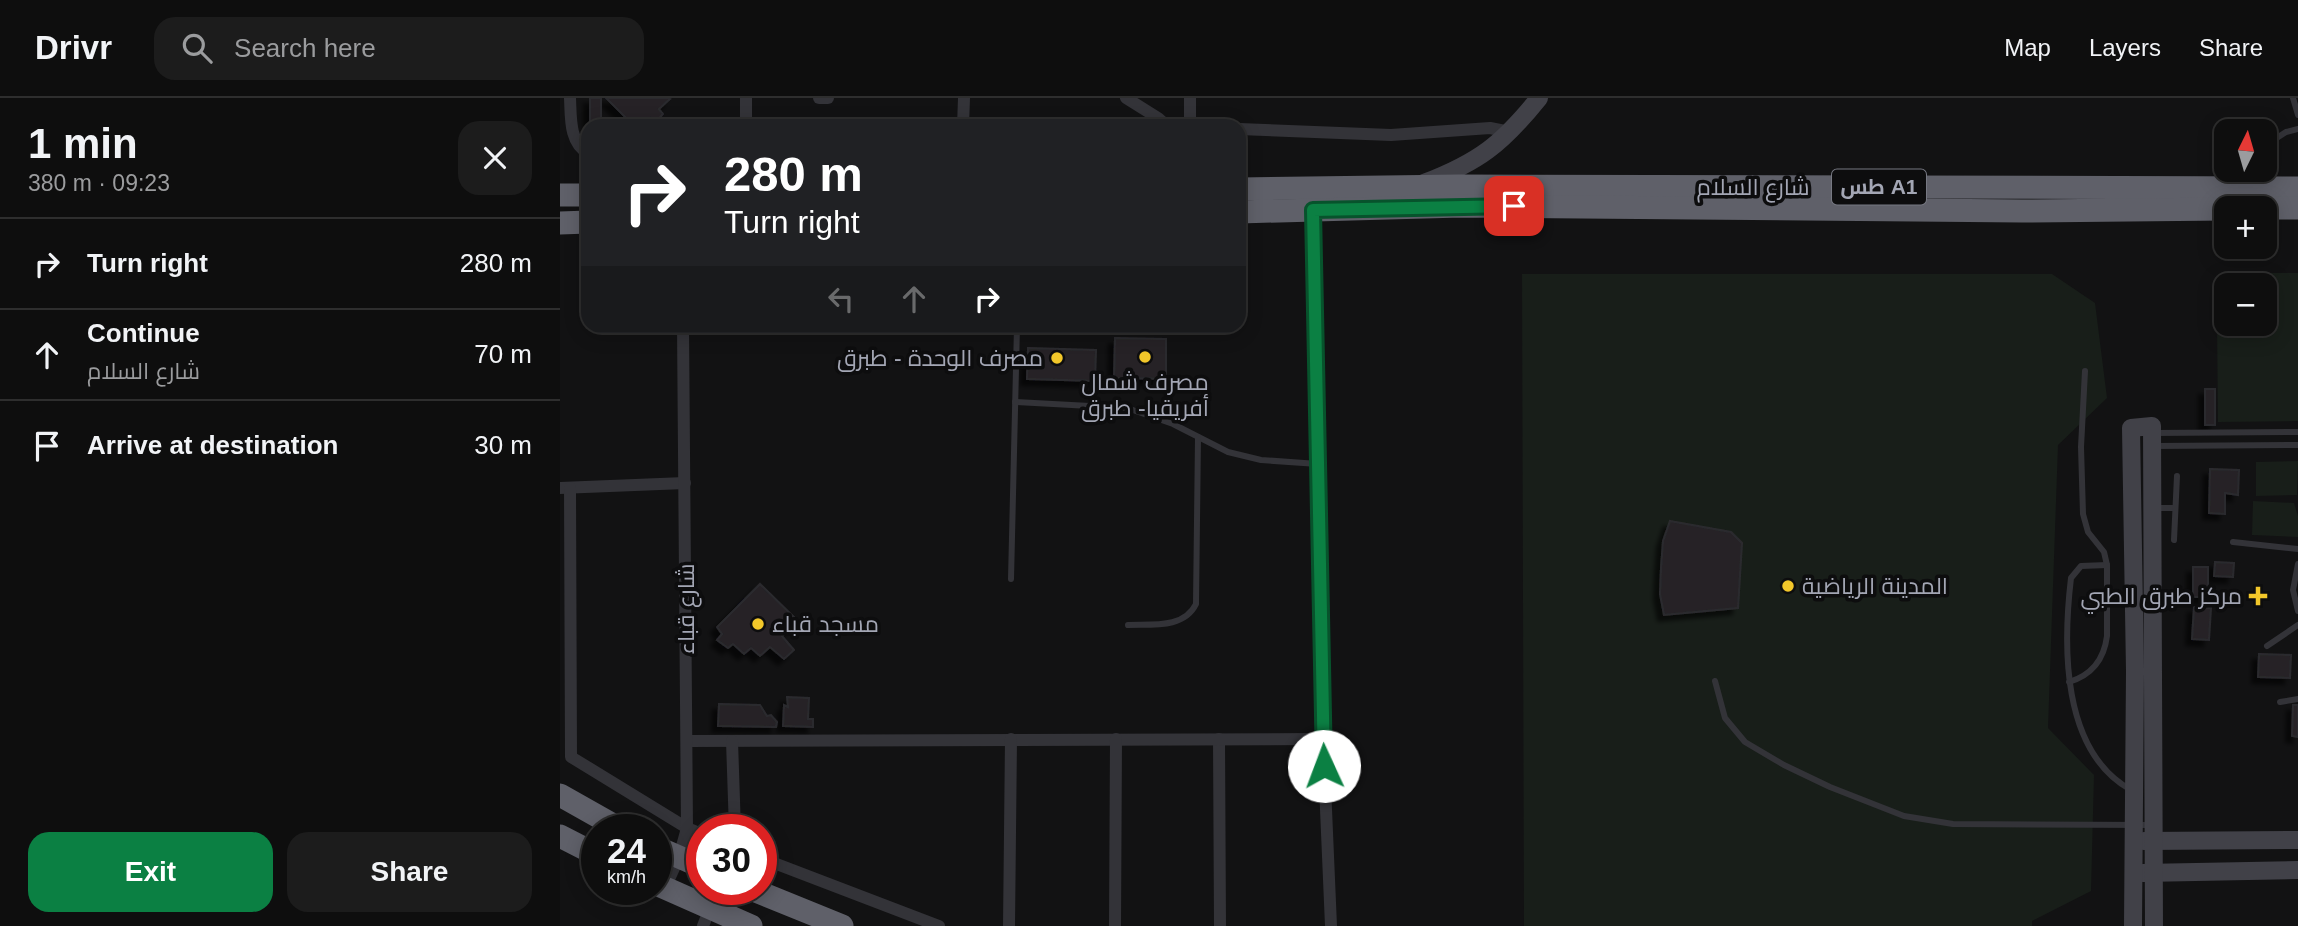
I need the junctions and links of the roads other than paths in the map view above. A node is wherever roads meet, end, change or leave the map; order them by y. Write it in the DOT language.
graph roads {
  1 [pos="570,98"];
  2 [pos="746,98"];
  3 [pos="819,98"];
  4 [pos="828,98"];
  5 [pos="964,98"];
  6 [pos="1126,98"];
  7 [pos="1190,98"];
  8 [pos="1539,98"];
  9 [pos="2293,98"];
  10 [pos="2298,114"];
  11 [pos="746,119"];
  12 [pos="963,119"];
  13 [pos="1159,119"];
  14 [pos="1190,119"];
  15 [pos="1246,129"];
  16 [pos="2298,129"];
  17 [pos="1510,132"];
  18 [pos="2277,138"];
  19 [pos="581,149"];
  20 [pos="1414,187"];
  21 [pos="1246,188"];
  22 [pos="2298,188"];
  23 [pos="560,195"];
  24 [pos="581,195"];
  25 [pos="1460,196"];
  26 [pos="2277,208"];
  27 [pos="2298,208"];
  28 [pos="2214,209"];
  29 [pos="1313,210"];
  30 [pos="1246,212"];
  31 [pos="581,222"];
  32 [pos="560,223"];
  33 [pos="683,333"];
  34 [pos="1017,333"];
  35 [pos="2085,371"];
  36 [pos="1015,402"];
  37 [pos="2203,432"];
  38 [pos="2298,432"];
  39 [pos="2153,435"];
  40 [pos="1198,438"];
  41 [pos="2203,444"];
  42 [pos="2298,444"];
  43 [pos="1318,464"];
  44 [pos="2177,476"];
  45 [pos="685,483"];
  46 [pos="565,488"];
  47 [pos="2153,508"];
  48 [pos="2175,508"];
  49 [pos="2174,540"];
  50 [pos="2233,542"];
  51 [pos="2298,549"];
  52 [pos="2298,564"];
  53 [pos="2107,565"];
  54 [pos="1011,579"];
  55 [pos="565,596"];
  56 [pos="2298,611"];
  57 [pos="1128,625"];
  58 [pos="2298,625"];
  59 [pos="2267,646"];
  60 [pos="1715,681"];
  61 [pos="2069,682"];
  62 [pos="2298,699"];
  63 [pos="2280,702"];
  64 [pos="1011,739"];
  65 [pos="1116,739"];
  66 [pos="1219,739"];
  67 [pos="1323,739"];
  68 [pos="687,741"];
  69 [pos="732,741"];
  70 [pos="2135,792"];
  71 [pos="560,795"];
  72 [pos="2155,797"];
  73 [pos="594,814"];
  74 [pos="687,814"];
  75 [pos="734,814"];
  76 [pos="686,827"];
  77 [pos="686,832"];
  78 [pos="2154,833"];
  79 [pos="2134,834"];
  80 [pos="560,836"];
  81 [pos="2298,840"];
  82 [pos="581,847"];
  83 [pos="672,854"];
  84 [pos="679,857"];
  85 [pos="686,860"];
  86 [pos="777,864"];
  87 [pos="672,868"];
  88 [pos="2298,870"];
  89 [pos="2133,873"];
  90 [pos="2154,873"];
  91 [pos="672,894"];
  92 [pos="777,900"];
  93 [pos="706,917"];
  94 [pos="751,926"];
  95 [pos="842,926"];
  96 [pos="939,926"];
  97 [pos="1009,926"];
  98 [pos="1115,926"];
  99 [pos="1220,926"];
  100 [pos="1331,926"];
  101 [pos="2133,926"];
  102 [pos="2154,926"];
  1 -- 19 [label="street"];
  2 -- 11 [label="street"];
  3 -- 4 [label="street"];
  5 -- 12 [label="street"];
  6 -- 13 [label="street"];
  7 -- 14 [label="street"];
  8 -- 17 [label="main road"];
  9 -- 10 [label="lane"];
  15 -- 17 [label="street"];
  16 -- 18 [label="lane"];
  17 -- 20 [label="main road"];
  20 -- 21 [label="highway, طس A1"];
  20 -- 25 [label="highway, طس A1"];
  22 -- 25 [label="highway, شارع السلام / طس A1"];
  23 -- 24 [label="highway"];
  25 -- 28 [label="highway, شارع السلام / طس A1"];
  25 -- 29 [label="highway, طس A1"];
  26 -- 27 [label="highway"];
  29 -- 30 [label="highway, طس A1"];
  29 -- 43 [label="street"];
  31 -- 32 [label="highway"];
  33 -- 45 [label="street, شارع قباء"];
  34 -- 36 [label="lane"];
  35 -- 53 [label="lane"];
  36 -- 40 [label="lane"];
  36 -- 54 [label="lane"];
  37 -- 38 [label="lane"];
  37 -- 39 [label="lane"];
  37 -- 41 [label="lane"];
  39 -- 41 [label="lane"];
  39 -- 47 [label="main road"];
  39 -- 70 [label="main road"];
  40 -- 43 [label="lane"];
  40 -- 57 [label="lane"];
  41 -- 42 [label="lane"];
  43 -- 67 [label="street"];
  44 -- 48 [label="lane"];
  45 -- 46 [label="street"];
  45 -- 68 [label="street, شارع قباء"];
  46 -- 55 [label="street"];
  47 -- 48 [label="lane"];
  47 -- 72 [label="main road"];
  48 -- 49 [label="lane"];
  50 -- 51 [label="lane"];
  52 -- 56 [label="lane"];
  53 -- 61 [label="lane"];
  53 -- 61 [label="lane"];
  55 -- 76 [label="street"];
  58 -- 59 [label="lane"];
  60 -- 79 [label="lane"];
  61 -- 70 [label="lane"];
  62 -- 63 [label="lane"];
  64 -- 65 [label="street"];
  64 -- 69 [label="street"];
  64 -- 97 [label="street"];
  65 -- 66 [label="street"];
  65 -- 98 [label="street"];
  66 -- 67 [label="street"];
  66 -- 99 [label="street"];
  67 -- 100 [label="street"];
  68 -- 69 [label="street"];
  68 -- 74 [label="street, شارع قباء"];
  69 -- 75 [label="street"];
  70 -- 72 [label="lane"];
  70 -- 79 [label="main road"];
  71 -- 73 [label="highway"];
  72 -- 78 [label="main road"];
  77 -- 84 [label="street, شارع قباء"];
  78 -- 79 [label="main road"];
  78 -- 81 [label="main road"];
  78 -- 90 [label="main road"];
  79 -- 89 [label="main road"];
  80 -- 82 [label="highway"];
  83 -- 84 [label="highway"];
  84 -- 85 [label="highway"];
  84 -- 87 [label="street, شارع قباء"];
  86 -- 96 [label="street"];
  88 -- 90 [label="main road"];
  89 -- 90 [label="main road"];
  89 -- 101 [label="main road"];
  90 -- 102 [label="main road"];
  91 -- 93 [label="highway"];
  92 -- 95 [label="highway"];
  93 -- 94 [label="highway"];
}
